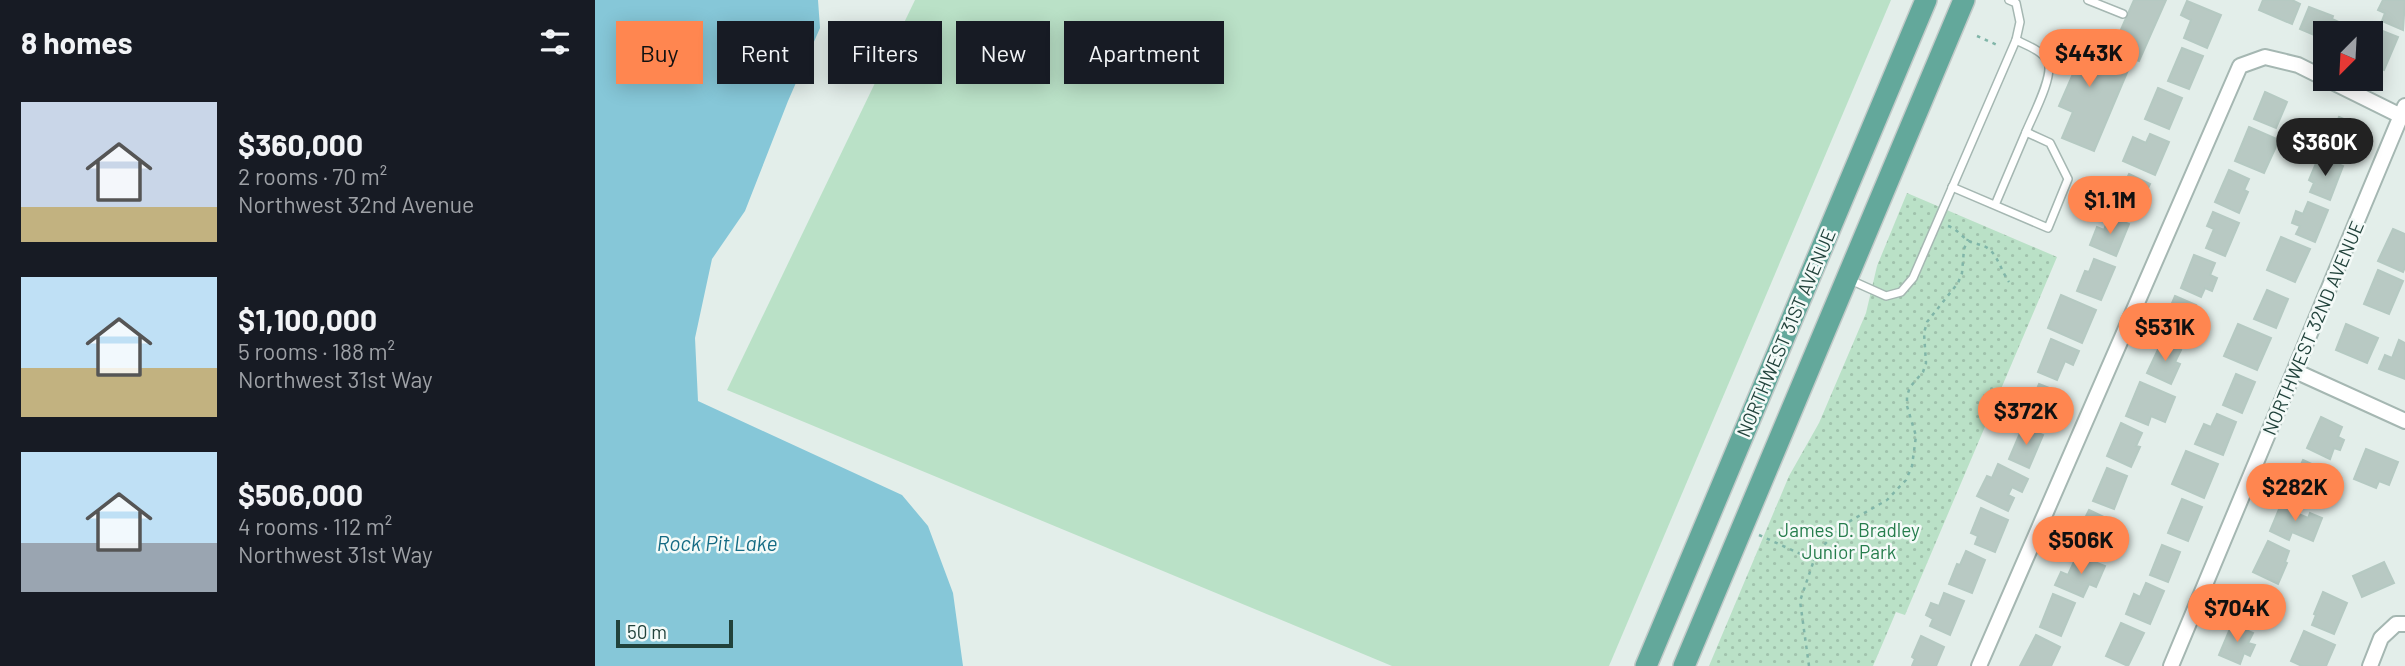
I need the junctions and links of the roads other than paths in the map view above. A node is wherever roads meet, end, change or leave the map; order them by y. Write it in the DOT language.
graph roads {
  1 [pos="1926,0"];
  2 [pos="1964,0"];
  3 [pos="2088,0"];
  4 [pos="2015,1"];
  5 [pos="2123,15"];
  6 [pos="2016,40"];
  7 [pos="2403,111"];
  8 [pos="2025,132"];
  9 [pos="1952,187"];
  10 [pos="1995,205"];
  11 [pos="1847,279"];
  12 [pos="2295,371"];
  13 [pos="2405,421"];
  14 [pos="2405,624"];
  15 [pos="1657,641"];
  16 [pos="1646,666"];
  17 [pos="1656,666"];
  18 [pos="1684,666"];
  19 [pos="1979,666"];
  20 [pos="2171,666"];
  21 [pos="2370,666"];
  1 -- 15 [label="main road, NORTHWEST 31ST AVENUE"];
  2 -- 11 [label="main road, NORTHWEST 31ST AVENUE"];
  3 -- 5 [label="lane"];
  4 -- 6 [label="lane"];
  6 -- 8 [label="lane"];
  6 -- 9 [label="lane"];
  7 -- 12 [label="street, NORTHWEST 32ND AVENUE"];
  7 -- 19 [label="street"];
  8 -- 10 [label="lane"];
  8 -- 10 [label="lane"];
  9 -- 10 [label="lane"];
  9 -- 11 [label="lane"];
  11 -- 18 [label="main road, NORTHWEST 31ST AVENUE"];
  12 -- 13 [label="street"];
  12 -- 20 [label="street, NORTHWEST 32ND AVENUE"];
  14 -- 21 [label="street"];
  15 -- 16 [label="main road, NORTHWEST 31ST AVENUE"];
  15 -- 17 [label="main road"];
}
